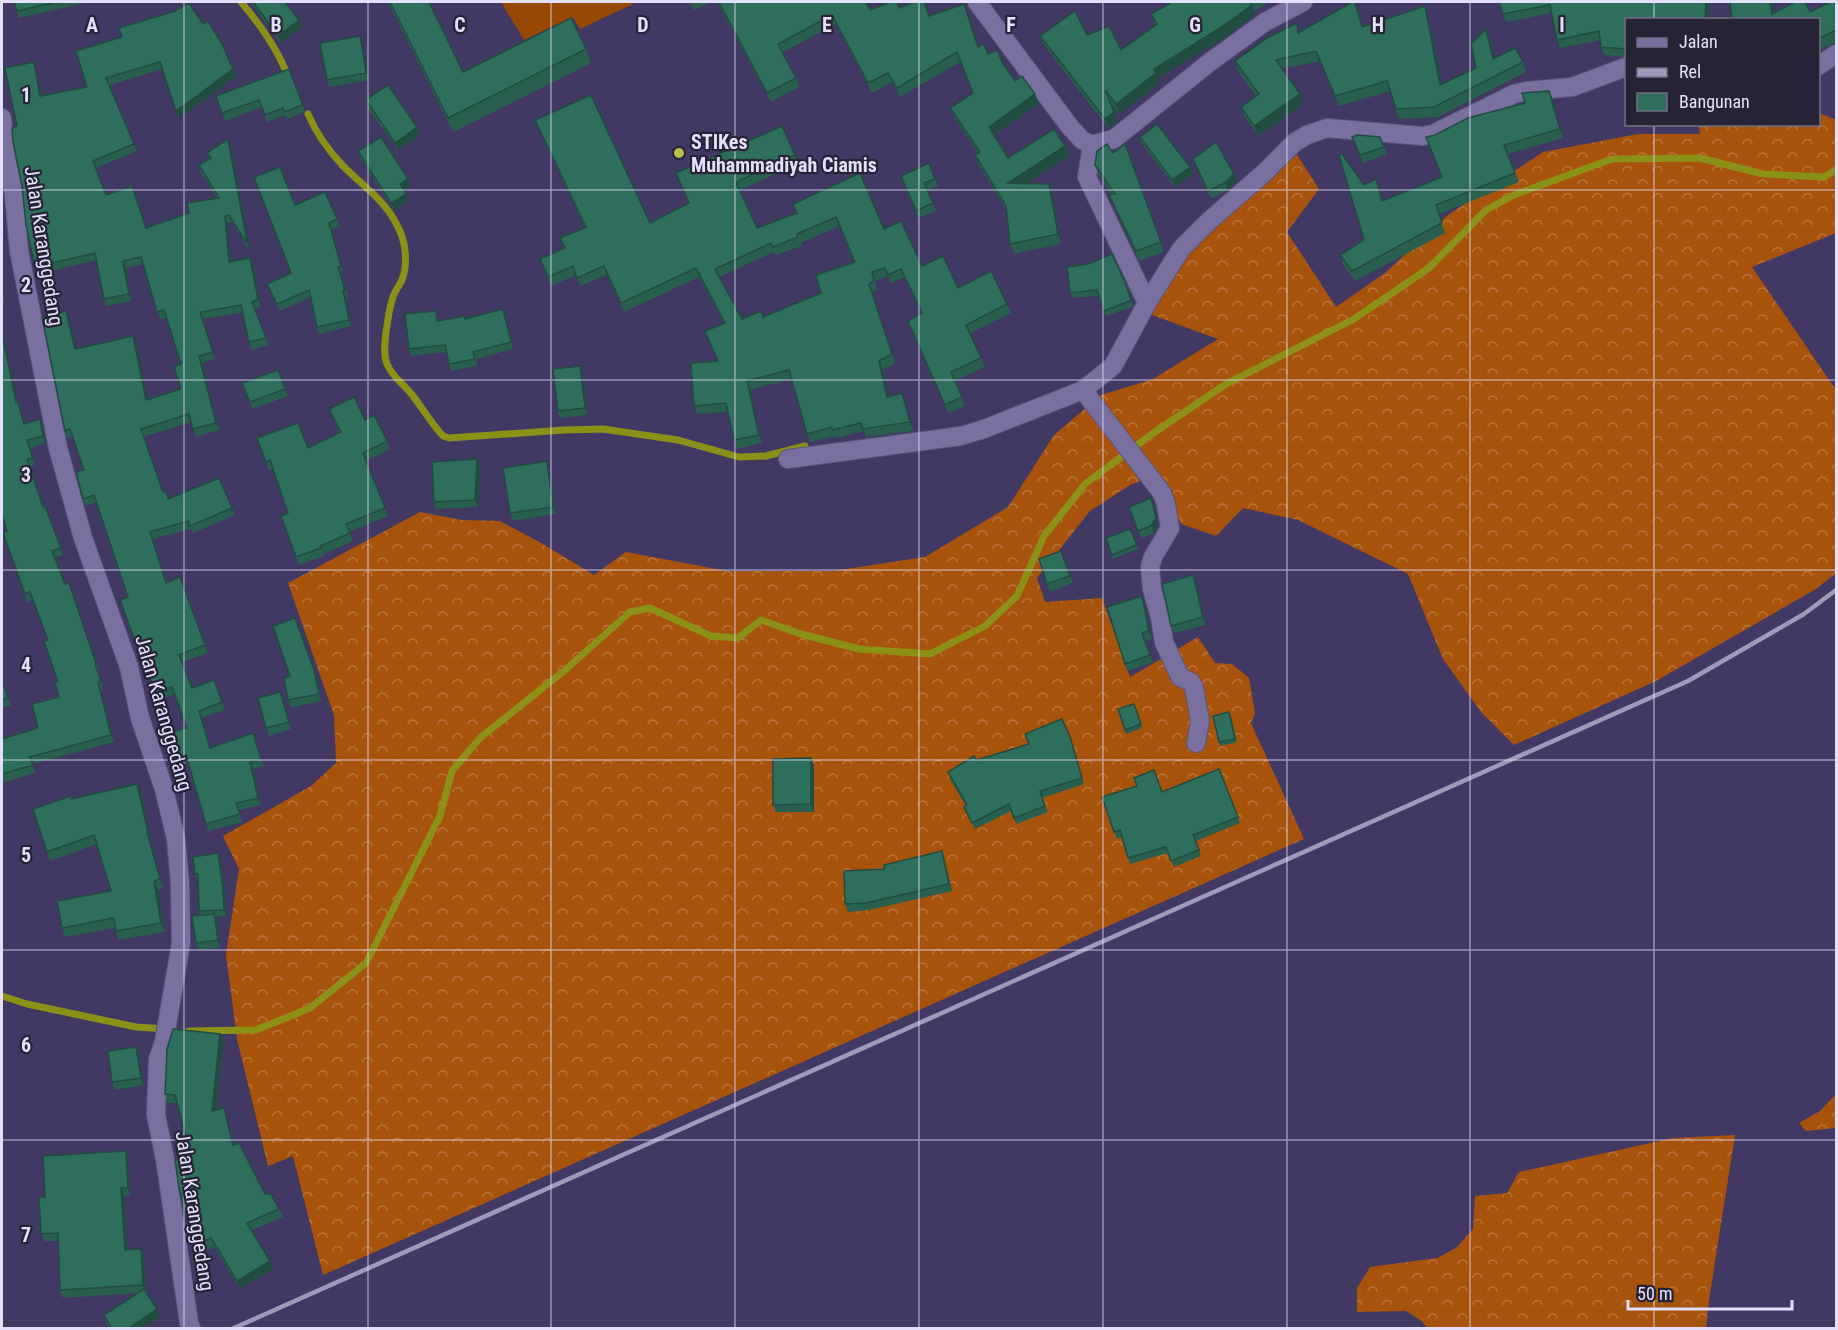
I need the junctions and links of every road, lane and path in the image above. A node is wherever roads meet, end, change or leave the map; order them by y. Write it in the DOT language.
graph roads {
  1 [pos="977,2"];
  2 [pos="1303,2"];
  3 [pos="1836,54"];
  4 [pos="1820,65"];
  5 [pos="1625,67"];
  6 [pos="2,118"];
  7 [pos="2,123"];
  8 [pos="1092,145"];
  9 [pos="1148,303"];
  10 [pos="1083,390"];
  11 [pos="788,459"];
  12 [pos="1196,743"];
  13 [pos="190,1326"];
  1 -- 8 [label="street"];
  2 -- 8 [label="street"];
  3 -- 4 [label="street"];
  5 -- 9 [label="street"];
  6 -- 7 [label="street, Jalan Karanggedang"];
  7 -- 13 [label="street, Jalan Karanggedang"];
  8 -- 9 [label="street"];
  9 -- 10 [label="street"];
  10 -- 11 [label="street"];
  10 -- 12 [label="street"];
}
